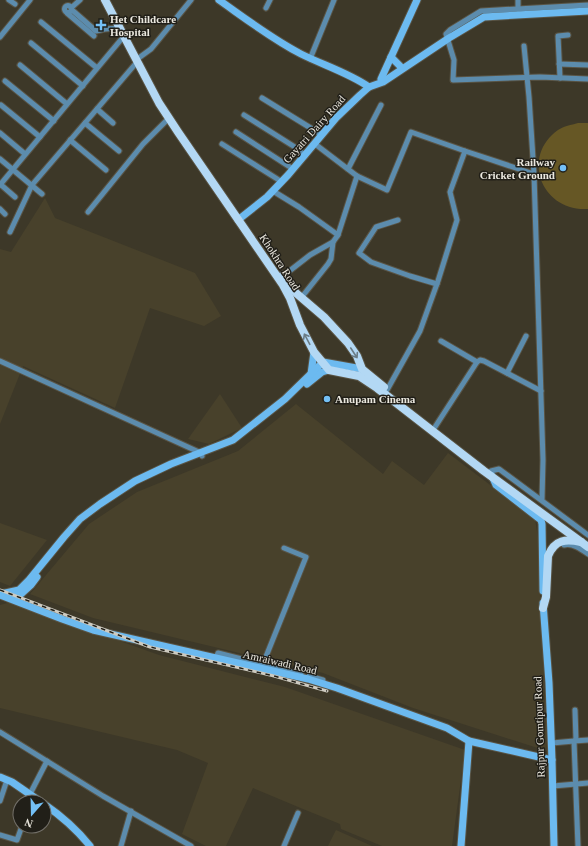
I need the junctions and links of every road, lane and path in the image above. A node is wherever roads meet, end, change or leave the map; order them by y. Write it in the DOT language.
graph roads {
  1 [pos="9,0"];
  2 [pos="30,0"];
  3 [pos="74,0"];
  4 [pos="80,0"];
  5 [pos="105,0"];
  6 [pos="111,0"];
  7 [pos="191,0"];
  8 [pos="219,0"];
  9 [pos="270,0"];
  10 [pos="334,0"];
  11 [pos="417,0"];
  12 [pos="518,0"];
  13 [pos="15,4"];
  14 [pos="588,5"];
  15 [pos="266,8"];
  16 [pos="69,9"];
  17 [pos="518,9"];
  18 [pos="588,10"];
  19 [pos="41,22"];
  20 [pos="120,28"];
  21 [pos="568,35"];
  22 [pos="94,36"];
  23 [pos="124,36"];
  24 [pos="0,37"];
  25 [pos="447,38"];
  26 [pos="31,43"];
  27 [pos="524,46"];
  28 [pos="391,57"];
  29 [pos="139,59"];
  30 [pos="310,59"];
  31 [pos="559,64"];
  32 [pos="588,64"];
  33 [pos="20,65"];
  34 [pos="400,66"];
  35 [pos="97,68"];
  36 [pos="527,78"];
  37 [pos="560,78"];
  38 [pos="381,79"];
  39 [pos="588,79"];
  40 [pos="5,81"];
  41 [pos="83,86"];
  42 [pos="372,86"];
  43 [pos="262,98"];
  44 [pos="67,104"];
  45 [pos="1,105"];
  46 [pos="381,105"];
  47 [pos="97,109"];
  48 [pos="244,115"];
  49 [pos="168,118"];
  50 [pos="54,121"];
  51 [pos="85,123"];
  52 [pos="113,123"];
  53 [pos="236,132"];
  54 [pos="0,133"];
  55 [pos="322,135"];
  56 [pos="40,137"];
  57 [pos="70,140"];
  58 [pos="222,144"];
  59 [pos="315,144"];
  60 [pos="119,151"];
  61 [pos="465,151"];
  62 [pos="26,154"];
  63 [pos="305,156"];
  64 [pos="0,158"];
  65 [pos="13,169"];
  66 [pos="293,169"];
  67 [pos="348,169"];
  68 [pos="106,170"];
  69 [pos="534,174"];
  70 [pos="357,176"];
  71 [pos="282,182"];
  72 [pos="0,185"];
  73 [pos="32,185"];
  74 [pos="273,191"];
  75 [pos="42,194"];
  76 [pos="15,197"];
  77 [pos="0,209"];
  78 [pos="88,212"];
  79 [pos="5,214"];
  80 [pos="240,218"];
  81 [pos="398,220"];
  82 [pos="10,232"];
  83 [pos="338,235"];
  84 [pos="333,242"];
  85 [pos="283,276"];
  86 [pos="437,284"];
  87 [pos="296,296"];
  88 [pos="526,336"];
  89 [pos="441,341"];
  90 [pos="314,352"];
  91 [pos="0,361"];
  92 [pos="323,362"];
  93 [pos="477,362"];
  94 [pos="329,370"];
  95 [pos="361,372"];
  96 [pos="507,373"];
  97 [pos="311,374"];
  98 [pos="388,390"];
  99 [pos="541,391"];
  100 [pos="435,427"];
  101 [pos="201,454"];
  102 [pos="493,474"];
  103 [pos="542,499"];
  104 [pos="588,535"];
  105 [pos="586,543"];
  106 [pos="284,548"];
  107 [pos="588,554"];
  108 [pos="33,578"];
  109 [pos="0,588"];
  110 [pos="0,594"];
  111 [pos="10,595"];
  112 [pos="20,595"];
  113 [pos="0,598"];
  114 [pos="28,605"];
  115 [pos="543,608"];
  116 [pos="216,658"];
  117 [pos="263,664"];
  118 [pos="323,684"];
  119 [pos="575,710"];
  120 [pos="0,732"];
  121 [pos="588,740"];
  122 [pos="469,741"];
  123 [pos="575,741"];
  124 [pos="552,743"];
  125 [pos="552,760"];
  126 [pos="46,761"];
  127 [pos="3,779"];
  128 [pos="588,783"];
  129 [pos="576,784"];
  130 [pos="553,786"];
  131 [pos="27,794"];
  132 [pos="34,794"];
  133 [pos="0,801"];
  134 [pos="52,809"];
  135 [pos="131,811"];
  136 [pos="298,813"];
  137 [pos="19,834"];
  138 [pos="0,835"];
  139 [pos="90,846"];
  140 [pos="120,846"];
  141 [pos="191,846"];
  142 [pos="284,846"];
  143 [pos="461,846"];
  144 [pos="554,846"];
  145 [pos="578,846"];
  1 -- 13 [label="street"];
  2 -- 24 [label="street"];
  3 -- 16 [label="street"];
  4 -- 16 [label="street"];
  5 -- 20 [label="main road, Khokhra Road"];
  6 -- 29 [label="main road, Khokhra Road"];
  7 -- 29 [label="street"];
  8 -- 30 [label="main road"];
  9 -- 15 [label="street"];
  10 -- 30 [label="street"];
  11 -- 28 [label="main road"];
  12 -- 17 [label="street"];
  14 -- 17 [label="street"];
  16 -- 20 [label="street"];
  16 -- 22 [label="street"];
  17 -- 25 [label="street"];
  18 -- 25 [label="main road"];
  19 -- 35 [label="street"];
  20 -- 23 [label="main road, Khokhra Road"];
  21 -- 31 [label="street"];
  23 -- 29 [label="main road, Khokhra Road"];
  23 -- 35 [label="street"];
  25 -- 34 [label="main road"];
  25 -- 36 [label="street"];
  25 -- 42 [label="main road, Gayatri Dairy Road"];
  26 -- 41 [label="street"];
  27 -- 36 [label="street"];
  28 -- 34 [label="main road"];
  28 -- 38 [label="main road"];
  29 -- 47 [label="street"];
  29 -- 49 [label="main road, Khokhra Road"];
  29 -- 80 [label="main road, Khokhra Road"];
  30 -- 42 [label="main road"];
  31 -- 32 [label="street"];
  31 -- 37 [label="street"];
  33 -- 44 [label="street"];
  34 -- 38 [label="main road"];
  35 -- 41 [label="street"];
  36 -- 37 [label="street"];
  36 -- 69 [label="street"];
  37 -- 39 [label="street"];
  38 -- 42 [label="main road"];
  40 -- 50 [label="street"];
  41 -- 44 [label="street"];
  42 -- 55 [label="main road, Gayatri Dairy Road"];
  43 -- 55 [label="street"];
  44 -- 50 [label="street"];
  45 -- 56 [label="street"];
  46 -- 67 [label="street"];
  47 -- 51 [label="street"];
  47 -- 52 [label="street"];
  48 -- 63 [label="street"];
  49 -- 78 [label="street"];
  49 -- 80 [label="main road, Khokhra Road"];
  50 -- 56 [label="street"];
  51 -- 57 [label="street"];
  51 -- 60 [label="street"];
  53 -- 66 [label="street"];
  54 -- 62 [label="street"];
  55 -- 59 [label="main road, Gayatri Dairy Road"];
  56 -- 62 [label="street"];
  57 -- 68 [label="street"];
  57 -- 73 [label="street"];
  58 -- 71 [label="street"];
  59 -- 63 [label="main road, Gayatri Dairy Road"];
  59 -- 67 [label="street"];
  61 -- 69 [label="street"];
  61 -- 70 [label="street"];
  61 -- 86 [label="street"];
  62 -- 65 [label="street"];
  63 -- 66 [label="main road, Gayatri Dairy Road"];
  64 -- 65 [label="street"];
  65 -- 72 [label="street"];
  65 -- 73 [label="street"];
  66 -- 71 [label="main road, Gayatri Dairy Road"];
  67 -- 70 [label="street"];
  69 -- 99 [label="street"];
  70 -- 83 [label="street"];
  71 -- 74 [label="main road, Gayatri Dairy Road"];
  72 -- 76 [label="street"];
  73 -- 75 [label="street"];
  73 -- 82 [label="street"];
  74 -- 80 [label="main road, Gayatri Dairy Road"];
  74 -- 83 [label="street"];
  77 -- 79 [label="street"];
  80 -- 85 [label="main road, Khokhra Road"];
  80 -- 87 [label="main road, Khokhra Road"];
  81 -- 86 [label="street"];
  83 -- 84 [label="street"];
  84 -- 85 [label="street"];
  84 -- 87 [label="street"];
  85 -- 87 [label="main road, Khokhra Road"];
  86 -- 98 [label="street"];
  90 -- 87 [label="main road, Khokhra Road, one-way"];
  87 -- 95 [label="main road, Khokhra Road, one-way"];
  88 -- 96 [label="street"];
  89 -- 93 [label="street"];
  90 -- 92 [label="main road, Khokhra Road"];
  90 -- 97 [label="main road"];
  91 -- 101 [label="street"];
  92 -- 94 [label="main road, Khokhra Road"];
  92 -- 95 [label="main road"];
  92 -- 97 [label="main road"];
  93 -- 96 [label="street"];
  93 -- 100 [label="street"];
  94 -- 95 [label="main road, Khokhra Road"];
  94 -- 101 [label="main road"];
  95 -- 98 [label="main road, Khokhra Road"];
  95 -- 102 [label="main road, Khokhra Road"];
  96 -- 99 [label="street"];
  97 -- 101 [label="main road"];
  98 -- 100 [label="main road, Khokhra Road"];
  99 -- 103 [label="street"];
  100 -- 102 [label="main road, Khokhra Road"];
  101 -- 108 [label="main road"];
  102 -- 104 [label="street"];
  102 -- 105 [label="main road"];
  102 -- 115 [label="main road, Rajpur Gomtipur Road"];
  105 -- 115 [label="main road"];
  106 -- 117 [label="street"];
  107 -- 115 [label="street"];
  108 -- 111 [label="main road"];
  108 -- 112 [label="main road"];
  109 -- 111 [label="main road"];
  110 -- 111 [label="main road"];
  111 -- 112 [label="main road"];
  111 -- 113 [label="main road"];
  111 -- 114 [label="main road, Amraiwadi Road"];
  112 -- 114 [label="main road"];
  114 -- 116 [label="main road, Amraiwadi Road"];
  115 -- 124 [label="main road, Rajpur Gomtipur Road"];
  116 -- 117 [label="street"];
  116 -- 118 [label="main road, Amraiwadi Road"];
  117 -- 118 [label="street"];
  118 -- 122 [label="main road, Amraiwadi Road"];
  119 -- 123 [label="street"];
  120 -- 126 [label="street"];
  121 -- 123 [label="street"];
  122 -- 125 [label="main road, Amraiwadi Road"];
  122 -- 143 [label="main road"];
  123 -- 124 [label="street"];
  123 -- 129 [label="street"];
  124 -- 125 [label="main road, Rajpur Gomtipur Road"];
  125 -- 130 [label="main road, Rajpur Gomtipur Road"];
  126 -- 132 [label="street"];
  126 -- 135 [label="street"];
  127 -- 131 [label="main road"];
  127 -- 133 [label="street"];
  128 -- 129 [label="street"];
  129 -- 130 [label="street"];
  129 -- 145 [label="street"];
  130 -- 144 [label="main road, Rajpur Gomtipur Road"];
  134 -- 139 [label="main road"];
  135 -- 140 [label="street"];
  135 -- 141 [label="street"];
  136 -- 142 [label="street"];
  137 -- 138 [label="street"];
}
